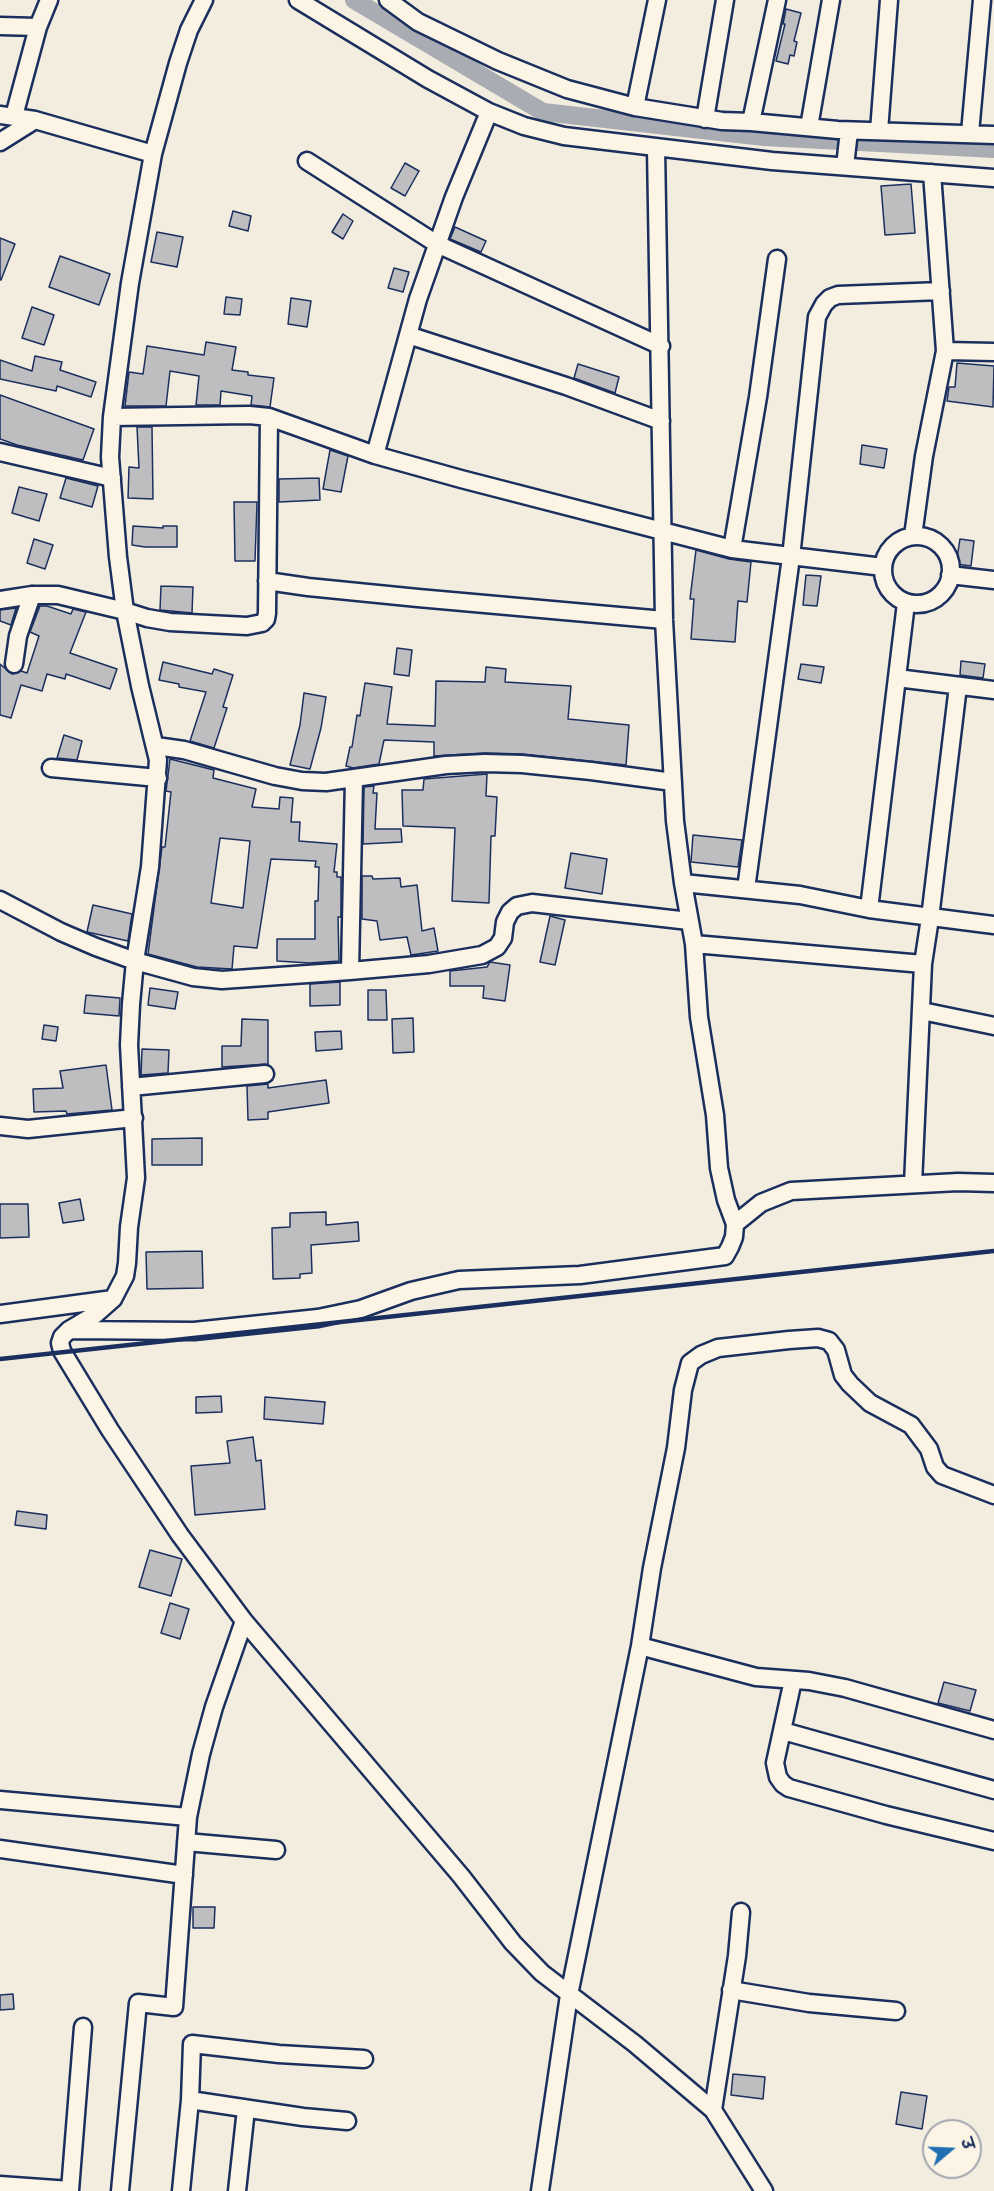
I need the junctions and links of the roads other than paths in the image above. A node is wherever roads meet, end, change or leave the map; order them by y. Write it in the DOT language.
graph roads {
  1 [pos="49,0"];
  2 [pos="204,0"];
  3 [pos="298,0"];
  4 [pos="388,0"];
  5 [pos="657,0"];
  6 [pos="725,0"];
  7 [pos="777,0"];
  8 [pos="831,0"];
  9 [pos="889,0"];
  10 [pos="982,0"];
  11 [pos="0,26"];
  12 [pos="38,27"];
  13 [pos="635,107"];
  14 [pos="489,112"];
  15 [pos="7,115"];
  16 [pos="705,119"];
  17 [pos="35,120"];
  18 [pos="752,122"];
  19 [pos="809,127"];
  20 [pos="879,131"];
  21 [pos="970,133"];
  22 [pos="849,134"];
  23 [pos="994,135"];
  24 [pos="0,142"];
  25 [pos="656,148"];
  26 [pos="153,154"];
  27 [pos="307,161"];
  28 [pos="846,162"];
  29 [pos="932,173"];
  30 [pos="994,178"];
  31 [pos="437,244"];
  32 [pos="777,259"];
  33 [pos="941,291"];
  34 [pos="408,335"];
  35 [pos="661,346"];
  36 [pos="945,351"];
  37 [pos="994,352"];
  38 [pos="112,417"];
  39 [pos="269,417"];
  40 [pos="662,421"];
  41 [pos="0,452"];
  42 [pos="375,455"];
  43 [pos="112,478"];
  44 [pos="664,531"];
  45 [pos="913,536"];
  46 [pos="732,549"];
  47 [pos="791,557"];
  48 [pos="883,567"];
  49 [pos="950,575"];
  50 [pos="994,580"];
  51 [pos="267,581"];
  52 [pos="32,595"];
  53 [pos="0,600"];
  54 [pos="906,603"];
  55 [pos="125,611"];
  56 [pos="664,620"];
  57 [pos="14,664"];
  58 [pos="897,678"];
  59 [pos="958,686"];
  60 [pos="994,690"];
  61 [pos="156,746"];
  62 [pos="51,768"];
  63 [pos="158,778"];
  64 [pos="354,779"];
  65 [pos="673,782"];
  66 [pos="683,883"];
  67 [pos="746,889"];
  68 [pos="0,900"];
  69 [pos="869,909"];
  70 [pos="930,918"];
  71 [pos="689,921"];
  72 [pos="994,925"];
  73 [pos="694,944"];
  74 [pos="135,961"];
  75 [pos="922,964"];
  76 [pos="350,971"];
  77 [pos="922,1011"];
  78 [pos="994,1026"];
  79 [pos="265,1074"];
  80 [pos="131,1088"];
  81 [pos="134,1118"];
  82 [pos="0,1126"];
  83 [pos="994,1183"];
  84 [pos="913,1184"];
  85 [pos="735,1224"];
  86 [pos="113,1299"];
  87 [pos="0,1314"];
  88 [pos="69,1330"];
  89 [pos="994,1495"];
  90 [pos="244,1621"];
  91 [pos="640,1646"];
  92 [pos="794,1680"];
  93 [pos="994,1730"];
  94 [pos="783,1731"];
  95 [pos="994,1790"];
  96 [pos="0,1800"];
  97 [pos="188,1818"];
  98 [pos="994,1841"];
  99 [pos="186,1842"];
  100 [pos="0,1849"];
  101 [pos="276,1850"];
  102 [pos="184,1875"];
  103 [pos="741,1912"];
  104 [pos="731,1990"];
  105 [pos="569,1995"];
  106 [pos="896,2011"];
  107 [pos="82,2027"];
  108 [pos="364,2060"];
  109 [pos="190,2100"];
  110 [pos="246,2109"];
  111 [pos="713,2110"];
  112 [pos="347,2121"];
  113 [pos="0,2185"];
  114 [pos="20,2189"];
  115 [pos="70,2190"];
  116 [pos="120,2191"];
  117 [pos="181,2191"];
  118 [pos="237,2191"];
  119 [pos="540,2191"];
  120 [pos="764,2191"];
  1 -- 12 [label="street"];
  2 -- 26 [label="street"];
  3 -- 14 [label="street"];
  4 -- 13 [label="street"];
  5 -- 13 [label="street"];
  6 -- 16 [label="street"];
  7 -- 18 [label="street"];
  8 -- 19 [label="street"];
  9 -- 20 [label="street"];
  10 -- 21 [label="street"];
  11 -- 12 [label="street"];
  12 -- 15 [label="street"];
  13 -- 16 [label="street"];
  14 -- 25 [label="street"];
  14 -- 31 [label="street"];
  15 -- 17 [label="street"];
  16 -- 18 [label="street"];
  17 -- 24 [label="street"];
  17 -- 26 [label="street"];
  18 -- 19 [label="street"];
  19 -- 22 [label="street"];
  20 -- 21 [label="street"];
  20 -- 22 [label="street"];
  21 -- 23 [label="street"];
  22 -- 28 [label="street"];
  25 -- 28 [label="street"];
  25 -- 35 [label="street"];
  26 -- 38 [label="street"];
  27 -- 31 [label="street"];
  28 -- 29 [label="street"];
  29 -- 30 [label="street"];
  29 -- 33 [label="street"];
  31 -- 34 [label="street"];
  31 -- 35 [label="street"];
  32 -- 46 [label="street"];
  33 -- 36 [label="street"];
  33 -- 47 [label="street"];
  34 -- 40 [label="street"];
  34 -- 42 [label="street"];
  35 -- 40 [label="street"];
  36 -- 37 [label="street"];
  36 -- 45 [label="street"];
  38 -- 39 [label="street"];
  38 -- 43 [label="street"];
  39 -- 42 [label="street"];
  39 -- 51 [label="street"];
  40 -- 44 [label="street"];
  41 -- 43 [label="street"];
  42 -- 44 [label="street"];
  43 -- 55 [label="street"];
  44 -- 46 [label="street"];
  44 -- 56 [label="street"];
  45 -- 48 [label="street"];
  45 -- 49 [label="street"];
  46 -- 47 [label="street"];
  47 -- 48 [label="street"];
  47 -- 67 [label="street"];
  48 -- 54 [label="street"];
  49 -- 50 [label="street"];
  49 -- 54 [label="street"];
  51 -- 55 [label="street"];
  51 -- 56 [label="street"];
  52 -- 53 [label="street"];
  52 -- 55 [label="street"];
  52 -- 57 [label="street"];
  54 -- 58 [label="street"];
  55 -- 61 [label="street"];
  56 -- 65 [label="street"];
  58 -- 59 [label="street"];
  58 -- 69 [label="street"];
  59 -- 60 [label="street"];
  59 -- 70 [label="street"];
  61 -- 63 [label="street"];
  61 -- 64 [label="street"];
  62 -- 63 [label="street"];
  63 -- 74 [label="street"];
  64 -- 65 [label="street"];
  64 -- 76 [label="street"];
  65 -- 66 [label="street"];
  66 -- 67 [label="street"];
  66 -- 71 [label="street"];
  67 -- 69 [label="street"];
  68 -- 74 [label="street"];
  69 -- 70 [label="street"];
  70 -- 72 [label="street"];
  70 -- 75 [label="street"];
  71 -- 73 [label="street"];
  71 -- 76 [label="street"];
  73 -- 75 [label="street"];
  73 -- 85 [label="street"];
  74 -- 76 [label="street"];
  74 -- 80 [label="street"];
  75 -- 77 [label="street"];
  77 -- 78 [label="street"];
  77 -- 84 [label="street"];
  79 -- 80 [label="street"];
  80 -- 81 [label="street"];
  81 -- 82 [label="street"];
  81 -- 86 [label="street"];
  83 -- 84 [label="street"];
  84 -- 85 [label="street"];
  85 -- 88 [label="street"];
  86 -- 87 [label="street"];
  86 -- 88 [label="street"];
  88 -- 90 [label="street"];
  89 -- 91 [label="street"];
  90 -- 97 [label="street"];
  90 -- 105 [label="street"];
  91 -- 92 [label="street"];
  91 -- 105 [label="street"];
  92 -- 93 [label="street"];
  92 -- 94 [label="street"];
  94 -- 95 [label="street"];
  94 -- 98 [label="street"];
  96 -- 97 [label="street"];
  97 -- 99 [label="street"];
  99 -- 101 [label="street"];
  99 -- 102 [label="street"];
  100 -- 102 [label="street"];
  102 -- 116 [label="street"];
  103 -- 104 [label="street"];
  104 -- 106 [label="street"];
  104 -- 111 [label="street"];
  105 -- 111 [label="street"];
  105 -- 119 [label="street"];
  107 -- 115 [label="street"];
  108 -- 109 [label="street"];
  109 -- 110 [label="street"];
  109 -- 117 [label="street"];
  110 -- 112 [label="street"];
  110 -- 118 [label="street"];
  111 -- 120 [label="street"];
  113 -- 114 [label="street"];
  114 -- 115 [label="street"];
}
